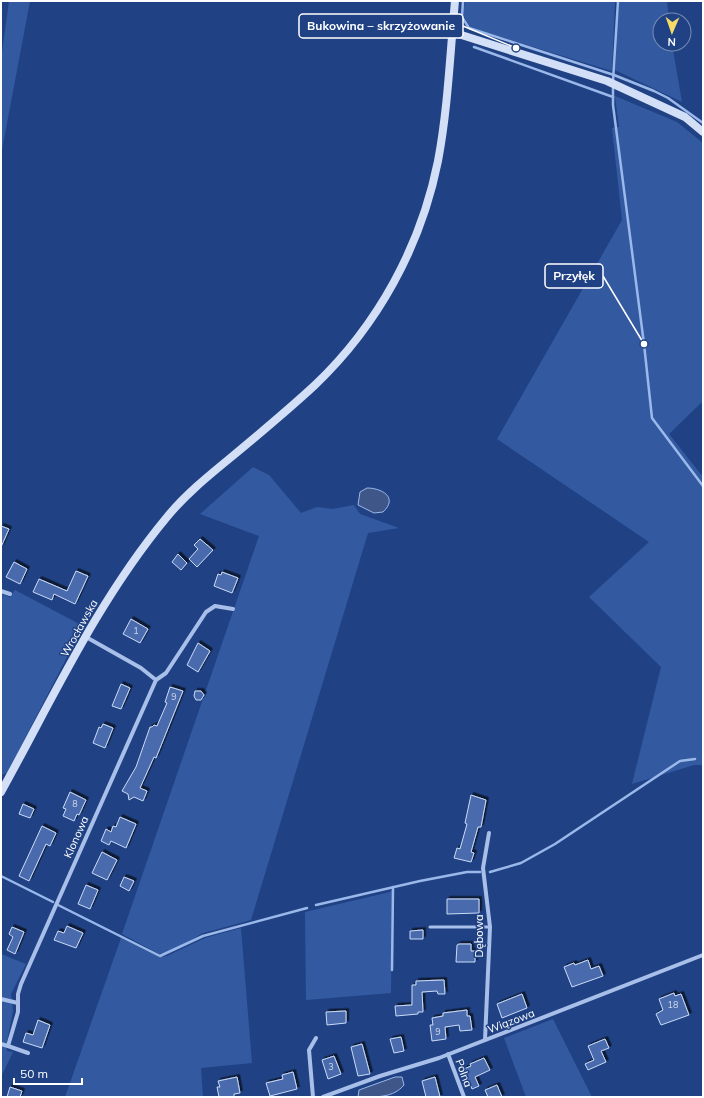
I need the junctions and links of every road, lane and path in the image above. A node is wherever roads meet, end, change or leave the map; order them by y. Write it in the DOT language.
graph roads {
  1 [pos="455,1"];
  2 [pos="452,32"];
  3 [pos="703,132"];
  4 [pos="1,591"];
  5 [pos="10,594"];
  6 [pos="233,609"];
  7 [pos="86,637"];
  8 [pos="156,680"];
  9 [pos="4,780"];
  10 [pos="1,792"];
  11 [pos="489,834"];
  12 [pos="430,927"];
  13 [pos="490,927"];
  14 [pos="703,955"];
  15 [pos="1,999"];
  16 [pos="18,1004"];
  17 [pos="316,1038"];
  18 [pos="486,1040"];
  19 [pos="1,1044"];
  20 [pos="8,1046"];
  21 [pos="28,1053"];
  22 [pos="448,1054"];
  23 [pos="312,1097"];
  24 [pos="322,1097"];
  25 [pos="464,1097"];
  1 -- 2 [label="street, Wrocławska"];
  2 -- 3 [label="street"];
  2 -- 7 [label="street, Wrocławska"];
  4 -- 5 [label="street"];
  6 -- 8 [label="street, Klonowa"];
  7 -- 8 [label="street"];
  7 -- 9 [label="street, Wrocławska"];
  8 -- 16 [label="street, Klonowa"];
  9 -- 10 [label="street, Wrocławska"];
  11 -- 13 [label="street, Dębowa"];
  12 -- 13 [label="lane"];
  13 -- 18 [label="street, Dębowa"];
  14 -- 18 [label="street, Wiązowa"];
  15 -- 16 [label="street"];
  16 -- 20 [label="street, Klonowa"];
  17 -- 23 [label="street"];
  18 -- 22 [label="street, Wiązowa"];
  19 -- 20 [label="street"];
  20 -- 21 [label="street"];
  22 -- 24 [label="street, Wiązowa"];
  22 -- 25 [label="street, Polna"];
}
